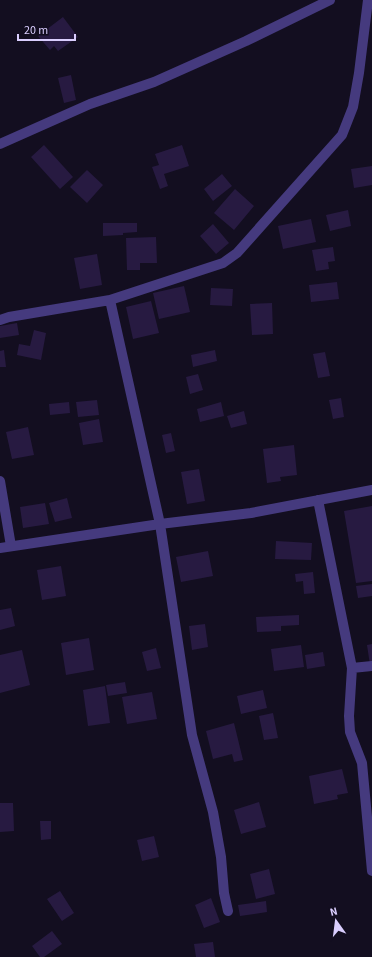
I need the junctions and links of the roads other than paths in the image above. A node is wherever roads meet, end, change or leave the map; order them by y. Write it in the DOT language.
graph roads {
  1 [pos="330,0"];
  2 [pos="368,0"];
  3 [pos="0,144"];
  4 [pos="110,300"];
  5 [pos="0,320"];
  6 [pos="0,481"];
  7 [pos="372,490"];
  8 [pos="318,500"];
  9 [pos="160,524"];
  10 [pos="11,546"];
  11 [pos="0,548"];
  12 [pos="372,666"];
  13 [pos="352,668"];
  14 [pos="372,871"];
  15 [pos="228,911"];
  1 -- 3 [label="street"];
  2 -- 4 [label="street"];
  4 -- 5 [label="street"];
  4 -- 9 [label="street"];
  6 -- 10 [label="street"];
  7 -- 8 [label="street"];
  8 -- 9 [label="street"];
  8 -- 13 [label="street"];
  9 -- 10 [label="street"];
  9 -- 15 [label="street"];
  10 -- 11 [label="street"];
  12 -- 13 [label="street"];
  13 -- 14 [label="street"];
}
